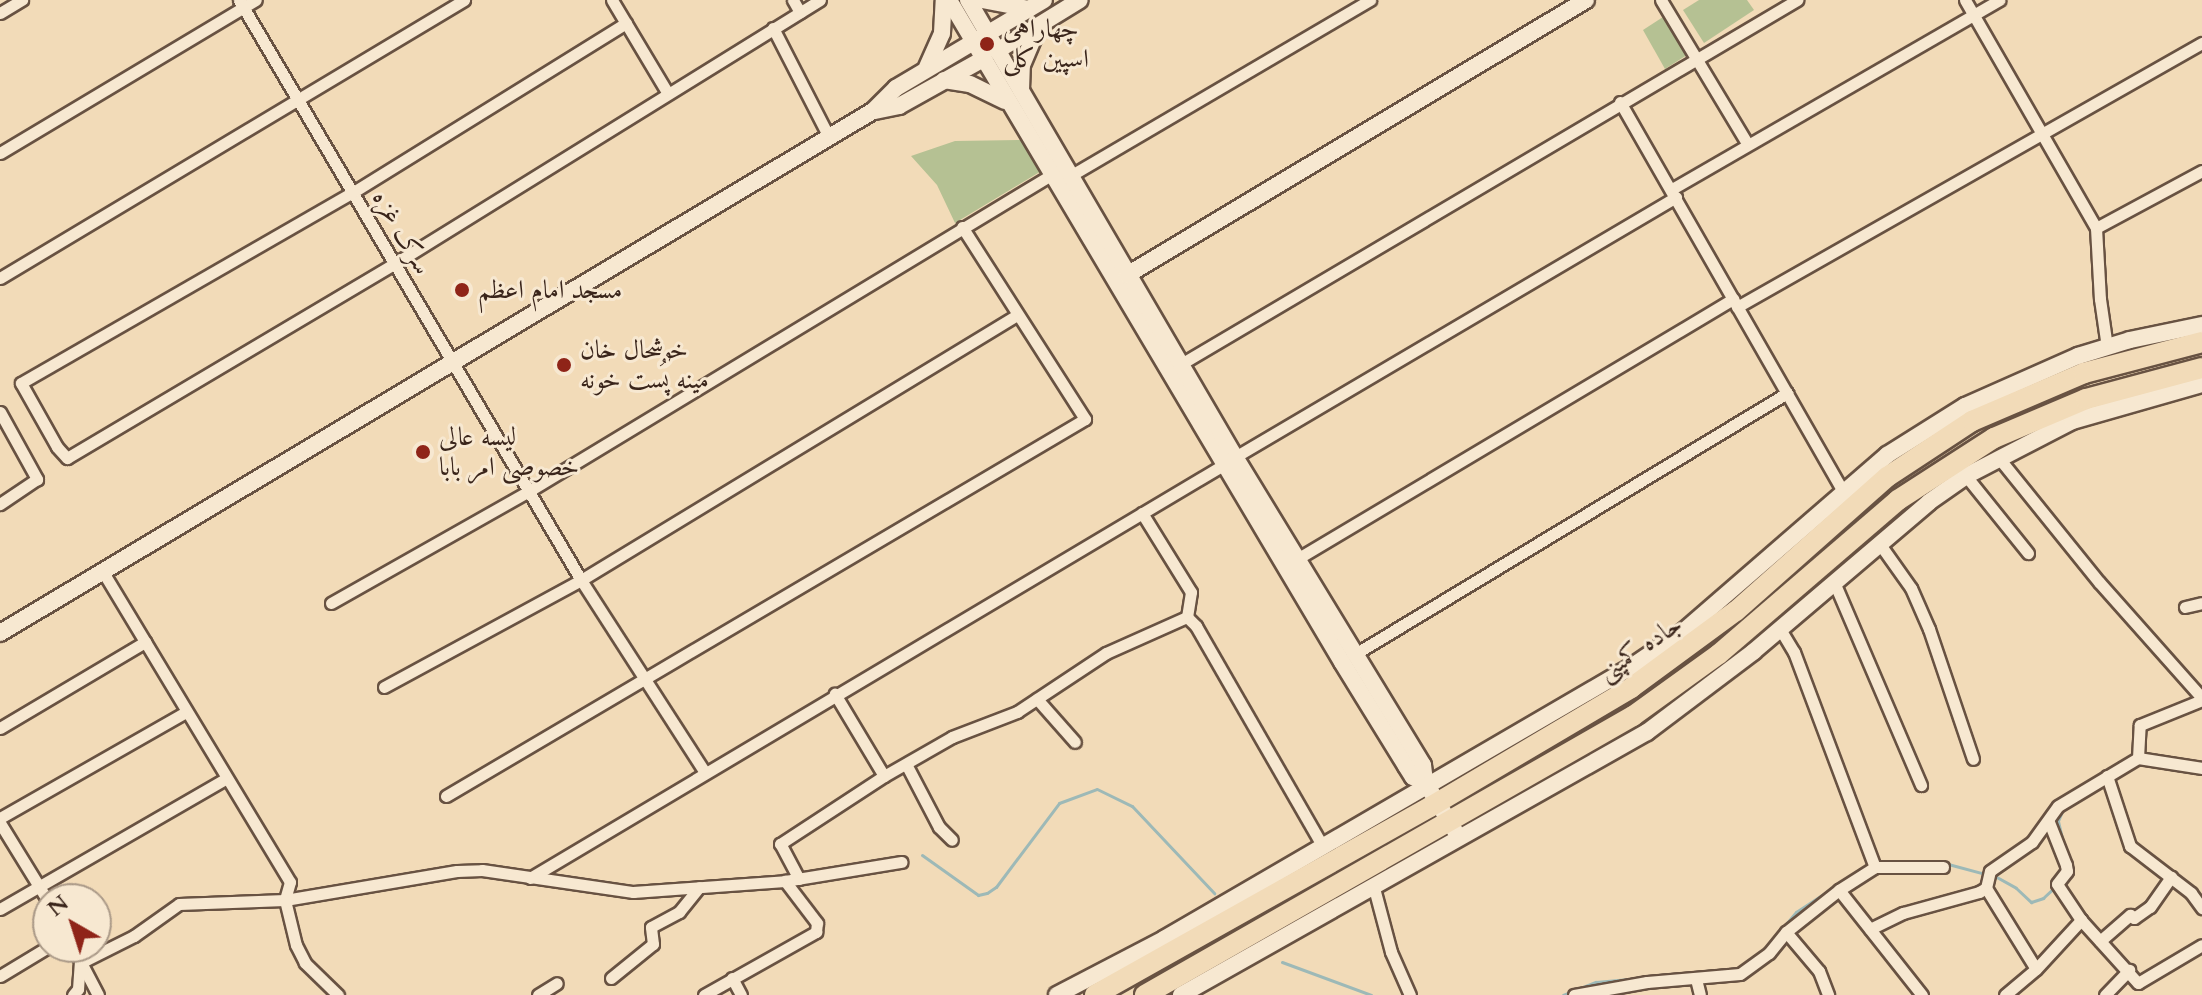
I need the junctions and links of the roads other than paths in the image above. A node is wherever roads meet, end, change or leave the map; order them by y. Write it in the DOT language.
graph roads {
  1 [pos="22,0"];
  2 [pos="256,0"];
  3 [pos="464,0"];
  4 [pos="612,0"];
  5 [pos="793,0"];
  6 [pos="820,0"];
  7 [pos="946,0"];
  8 [pos="968,0"];
  9 [pos="982,0"];
  10 [pos="1044,0"];
  11 [pos="1080,0"];
  12 [pos="1370,0"];
  13 [pos="1586,0"];
  14 [pos="1661,0"];
  15 [pos="1797,0"];
  16 [pos="1965,0"];
  17 [pos="1999,0"];
  18 [pos="241,4"];
  19 [pos="1029,9"];
  20 [pos="800,12"];
  21 [pos="0,13"];
  22 [pos="1973,15"];
  23 [pos="626,23"];
  24 [pos="1040,24"];
  25 [pos="773,28"];
  26 [pos="979,37"];
  27 [pos="2202,43"];
  28 [pos="990,55"];
  29 [pos="1696,58"];
  30 [pos="925,70"];
  31 [pos="944,80"];
  32 [pos="667,92"];
  33 [pos="1015,98"];
  34 [pos="299,100"];
  35 [pos="1620,102"];
  36 [pos="873,111"];
  37 [pos="2042,132"];
  38 [pos="829,137"];
  39 [pos="1747,143"];
  40 [pos="0,153"];
  41 [pos="2202,171"];
  42 [pos="1051,175"];
  43 [pos="1070,176"];
  44 [pos="353,192"];
  45 [pos="1674,193"];
  46 [pos="962,227"];
  47 [pos="2096,228"];
  48 [pos="394,264"];
  49 [pos="1127,275"];
  50 [pos="0,278"];
  51 [pos="1735,303"];
  52 [pos="1017,315"];
  53 [pos="2202,325"];
  54 [pos="2202,342"];
  55 [pos="2107,347"];
  56 [pos="453,363"];
  57 [pos="1181,364"];
  58 [pos="2081,365"];
  59 [pos="2202,368"];
  60 [pos="2202,384"];
  61 [pos="1188,392"];
  62 [pos="1787,393"];
  63 [pos="0,412"];
  64 [pos="1968,414"];
  65 [pos="1998,457"];
  66 [pos="1229,461"];
  67 [pos="1966,476"];
  68 [pos="529,491"];
  69 [pos="1843,491"];
  70 [pos="0,504"];
  71 [pos="1142,513"];
  72 [pos="1274,536"];
  73 [pos="1879,543"];
  74 [pos="2028,553"];
  75 [pos="1297,559"];
  76 [pos="103,572"];
  77 [pos="581,580"];
  78 [pos="1834,582"];
  79 [pos="331,603"];
  80 [pos="2202,603"];
  81 [pos="2185,607"];
  82 [pos="1187,617"];
  83 [pos="1780,629"];
  84 [pos="0,633"];
  85 [pos="145,642"];
  86 [pos="1355,654"];
  87 [pos="645,679"];
  88 [pos="384,687"];
  89 [pos="835,694"];
  90 [pos="1037,699"];
  91 [pos="2202,699"];
  92 [pos="186,712"];
  93 [pos="0,728"];
  94 [pos="1075,742"];
  95 [pos="2138,758"];
  96 [pos="1973,759"];
  97 [pos="906,764"];
  98 [pos="2202,768"];
  99 [pos="704,771"];
  100 [pos="884,776"];
  101 [pos="2107,776"];
  102 [pos="225,779"];
  103 [pos="1921,785"];
  104 [pos="1430,791"];
  105 [pos="446,796"];
  106 [pos="0,820"];
  107 [pos="2049,822"];
  108 [pos="1455,830"];
  109 [pos="952,840"];
  110 [pos="1323,847"];
  111 [pos="1872,861"];
  112 [pos="901,862"];
  113 [pos="1943,867"];
  114 [pos="2171,877"];
  115 [pos="530,878"];
  116 [pos="799,879"];
  117 [pos="785,881"];
  118 [pos="37,883"];
  119 [pos="44,883"];
  120 [pos="699,887"];
  121 [pos="1374,888"];
  122 [pos="1986,888"];
  123 [pos="32,890"];
  124 [pos="1839,890"];
  125 [pos="285,900"];
  126 [pos="2202,908"];
  127 [pos="0,909"];
  128 [pos="2081,920"];
  129 [pos="1870,929"];
  130 [pos="1786,932"];
  131 [pos="2100,941"];
  132 [pos="2202,945"];
  133 [pos="112,947"];
  134 [pos="32,957"];
  135 [pos="80,963"];
  136 [pos="2036,969"];
  137 [pos="2129,970"];
  138 [pos="0,976"];
  139 [pos="611,978"];
  140 [pos="732,978"];
  141 [pos="1696,979"];
  142 [pos="557,983"];
  143 [pos="73,995"];
  144 [pos="98,995"];
  145 [pos="338,995"];
  146 [pos="538,995"];
  147 [pos="704,995"];
  148 [pos="741,995"];
  149 [pos="1057,995"];
  150 [pos="1095,995"];
  151 [pos="1145,995"];
  152 [pos="1181,995"];
  153 [pos="1410,995"];
  154 [pos="1574,995"];
  155 [pos="1700,995"];
  156 [pos="1828,995"];
  157 [pos="1922,995"];
  158 [pos="2005,995"];
  159 [pos="2105,995"];
  1 -- 21 [label="street"];
  2 -- 18 [label="street"];
  3 -- 34 [label="street"];
  4 -- 23 [label="street"];
  5 -- 20 [label="street"];
  6 -- 20 [label="street"];
  7 -- 26 [label="street"];
  7 -- 30 [label="street"];
  8 -- 26 [label="street"];
  9 -- 19 [label="street"];
  10 -- 19 [label="street"];
  11 -- 24 [label="street"];
  12 -- 43 [label="street"];
  13 -- 49 [label="street"];
  14 -- 29 [label="street"];
  15 -- 29 [label="street"];
  16 -- 22 [label="street"];
  17 -- 22 [label="street"];
  18 -- 34 [label="street, سرک غزه"];
  18 -- 40 [label="street"];
  19 -- 26 [label="street"];
  20 -- 25 [label="street"];
  22 -- 37 [label="street"];
  22 -- 39 [label="street"];
  23 -- 32 [label="street"];
  23 -- 44 [label="street"];
  24 -- 28 [label="street"];
  24 -- 33 [label="street"];
  25 -- 32 [label="street"];
  25 -- 38 [label="street"];
  26 -- 28 [label="street"];
  26 -- 30 [label="street"];
  27 -- 37 [label="street"];
  28 -- 31 [label="street"];
  28 -- 33 [label="street"];
  29 -- 35 [label="street"];
  29 -- 39 [label="street"];
  30 -- 36 [label="street"];
  31 -- 33 [label="street"];
  31 -- 36 [label="street"];
  32 -- 48 [label="street"];
  33 -- 42 [label="street"];
  33 -- 43 [label="street"];
  34 -- 44 [label="street, سرک غزه"];
  34 -- 50 [label="street"];
  35 -- 45 [label="street"];
  35 -- 57 [label="street"];
  36 -- 38 [label="street"];
  37 -- 47 [label="street"];
  37 -- 51 [label="street"];
  38 -- 56 [label="street"];
  39 -- 45 [label="street"];
  41 -- 47 [label="street"];
  42 -- 46 [label="street"];
  42 -- 61 [label="street"];
  43 -- 49 [label="street"];
  44 -- 48 [label="street, سرک غزه"];
  44 -- 48 [label="street"];
  45 -- 51 [label="street"];
  45 -- 66 [label="street"];
  46 -- 52 [label="street"];
  46 -- 68 [label="street"];
  47 -- 55 [label="street"];
  48 -- 56 [label="street, سرک غزه"];
  49 -- 57 [label="street"];
  51 -- 62 [label="street"];
  51 -- 75 [label="street"];
  52 -- 77 [label="street"];
  52 -- 87 [label="street"];
  53 -- 55 [label="street"];
  54 -- 58 [label="highway, جاده کمپنی"];
  55 -- 58 [label="street"];
  56 -- 68 [label="street, سرک غزه"];
  56 -- 76 [label="street"];
  57 -- 61 [label="street"];
  58 -- 64 [label="highway, جاده کمپنی"];
  59 -- 108 [label="highway, جاده کمپنی"];
  60 -- 65 [label="street"];
  61 -- 66 [label="street"];
  62 -- 69 [label="street"];
  62 -- 86 [label="street"];
  63 -- 70 [label="street"];
  64 -- 69 [label="street"];
  64 -- 104 [label="highway, جاده کمپنی"];
  65 -- 67 [label="street"];
  65 -- 91 [label="street"];
  66 -- 71 [label="street"];
  66 -- 72 [label="street"];
  67 -- 73 [label="street"];
  67 -- 74 [label="street"];
  68 -- 77 [label="street, سرک غزه"];
  68 -- 79 [label="street"];
  69 -- 104 [label="street"];
  71 -- 82 [label="street"];
  71 -- 89 [label="street"];
  72 -- 75 [label="street"];
  72 -- 104 [label="street"];
  73 -- 78 [label="street"];
  73 -- 96 [label="street"];
  75 -- 86 [label="street"];
  76 -- 84 [label="street"];
  76 -- 85 [label="street"];
  77 -- 87 [label="street, سرک غزه"];
  77 -- 88 [label="street"];
  78 -- 83 [label="street"];
  78 -- 103 [label="street"];
  80 -- 81 [label="street"];
  82 -- 90 [label="street"];
  82 -- 110 [label="street"];
  83 -- 108 [label="street"];
  83 -- 111 [label="street"];
  85 -- 92 [label="street"];
  85 -- 93 [label="street"];
  86 -- 104 [label="street"];
  87 -- 99 [label="street, سرک غزه"];
  87 -- 105 [label="street"];
  89 -- 99 [label="street"];
  89 -- 100 [label="street"];
  90 -- 94 [label="street"];
  90 -- 97 [label="street"];
  91 -- 95 [label="street"];
  92 -- 102 [label="street"];
  92 -- 106 [label="street"];
  95 -- 98 [label="street"];
  95 -- 101 [label="street"];
  97 -- 100 [label="street"];
  97 -- 109 [label="street"];
  99 -- 115 [label="street"];
  100 -- 116 [label="street"];
  101 -- 107 [label="street"];
  101 -- 114 [label="street"];
  102 -- 119 [label="street"];
  102 -- 125 [label="street"];
  104 -- 108 [label="street"];
  104 -- 110 [label="street"];
  104 -- 150 [label="highway, جاده کمپنی"];
  106 -- 118 [label="street"];
  107 -- 122 [label="street"];
  107 -- 128 [label="street"];
  108 -- 121 [label="street"];
  108 -- 151 [label="highway, جاده کمپنی"];
  110 -- 149 [label="street"];
  111 -- 113 [label="street"];
  111 -- 124 [label="street"];
  112 -- 116 [label="street"];
  114 -- 126 [label="street"];
  114 -- 131 [label="street"];
  115 -- 120 [label="street"];
  115 -- 125 [label="street"];
  116 -- 117 [label="street"];
  117 -- 120 [label="street"];
  117 -- 140 [label="street"];
  120 -- 139 [label="street"];
  121 -- 152 [label="street"];
  121 -- 153 [label="street"];
  122 -- 129 [label="street"];
  122 -- 136 [label="street"];
  123 -- 127 [label="street"];
  124 -- 129 [label="street"];
  124 -- 130 [label="street"];
  125 -- 133 [label="street"];
  125 -- 145 [label="street"];
  128 -- 131 [label="street"];
  128 -- 136 [label="street"];
  129 -- 157 [label="street"];
  130 -- 141 [label="street"];
  130 -- 156 [label="street"];
  131 -- 137 [label="street"];
  132 -- 137 [label="street"];
  134 -- 138 [label="street"];
  135 -- 143 [label="street"];
  135 -- 144 [label="street"];
  136 -- 158 [label="street"];
  137 -- 159 [label="street"];
  140 -- 147 [label="street"];
  140 -- 148 [label="street"];
  141 -- 154 [label="street"];
  141 -- 155 [label="street"];
  142 -- 146 [label="street"];
}
